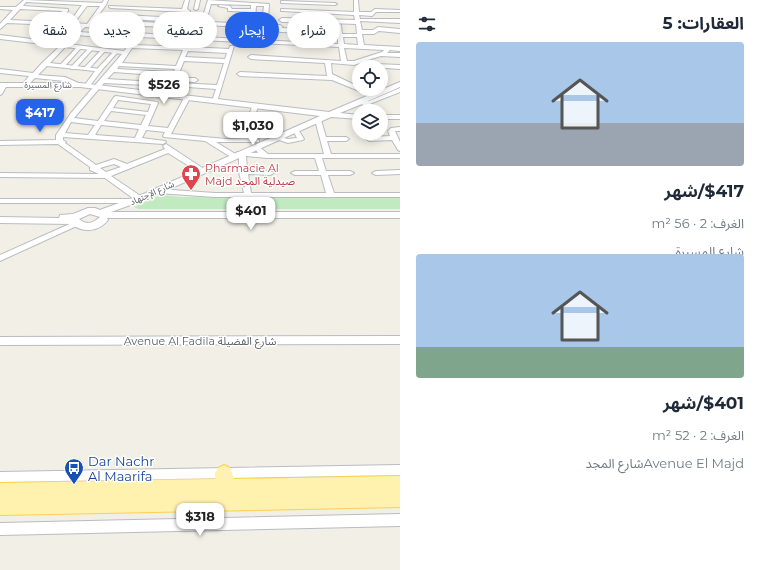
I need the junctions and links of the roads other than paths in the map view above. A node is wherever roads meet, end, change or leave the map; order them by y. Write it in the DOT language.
graph roads {
  1 [pos="26,0"];
  2 [pos="107,0"];
  3 [pos="115,0"];
  4 [pos="129,0"];
  5 [pos="187,0"];
  6 [pos="198,0"];
  7 [pos="356,0"];
  8 [pos="43,1"];
  9 [pos="57,1"];
  10 [pos="210,2"];
  11 [pos="246,2"];
  12 [pos="315,2"];
  13 [pos="281,3"];
  14 [pos="309,3"];
  15 [pos="86,4"];
  16 [pos="335,4"];
  17 [pos="104,5"];
  18 [pos="267,5"];
  19 [pos="219,6"];
  20 [pos="0,8"];
  21 [pos="19,8"];
  22 [pos="51,8"];
  23 [pos="124,8"];
  24 [pos="184,8"];
  25 [pos="196,8"];
  26 [pos="230,8"];
  27 [pos="254,8"];
  28 [pos="176,10"];
  29 [pos="241,10"];
  30 [pos="309,11"];
  31 [pos="315,11"];
  32 [pos="400,11"];
  33 [pos="64,12"];
  34 [pos="80,12"];
  35 [pos="108,12"];
  36 [pos="131,12"];
  37 [pos="135,12"];
  38 [pos="169,12"];
  39 [pos="188,12"];
  40 [pos="206,12"];
  41 [pos="229,12"];
  42 [pos="253,12"];
  43 [pos="266,12"];
  44 [pos="217,13"];
  45 [pos="356,13"];
  46 [pos="7,20"];
  47 [pos="386,20"];
  48 [pos="29,21"];
  49 [pos="356,21"];
  50 [pos="400,21"];
  51 [pos="340,22"];
  52 [pos="217,24"];
  53 [pos="224,24"];
  54 [pos="287,24"];
  55 [pos="81,25"];
  56 [pos="81,25"];
  57 [pos="85,25"];
  58 [pos="89,25"];
  59 [pos="281,25"];
  60 [pos="287,26"];
  61 [pos="0,27"];
  62 [pos="400,27"];
  63 [pos="387,28"];
  64 [pos="81,29"];
  65 [pos="400,30"];
  66 [pos="340,34"];
  67 [pos="360,34"];
  68 [pos="0,37"];
  69 [pos="218,39"];
  70 [pos="225,39"];
  71 [pos="340,40"];
  72 [pos="29,41"];
  73 [pos="145,42"];
  74 [pos="279,42"];
  75 [pos="287,43"];
  76 [pos="341,46"];
  77 [pos="361,46"];
  78 [pos="399,46"];
  79 [pos="60,48"];
  80 [pos="79,48"];
  81 [pos="129,48"];
  82 [pos="187,48"];
  83 [pos="231,48"];
  84 [pos="260,48"];
  85 [pos="269,48"];
  86 [pos="386,48"];
  87 [pos="90,50"];
  88 [pos="266,50"];
  89 [pos="103,51"];
  90 [pos="116,52"];
  91 [pos="185,52"];
  92 [pos="125,53"];
  93 [pos="229,54"];
  94 [pos="381,54"];
  95 [pos="400,55"];
  96 [pos="252,57"];
  97 [pos="365,60"];
  98 [pos="388,61"];
  99 [pos="328,62"];
  100 [pos="352,62"];
  101 [pos="400,62"];
  102 [pos="344,63"];
  103 [pos="44,64"];
  104 [pos="118,64"];
  105 [pos="62,66"];
  106 [pos="388,67"];
  107 [pos="400,67"];
  108 [pos="73,68"];
  109 [pos="283,68"];
  110 [pos="86,69"];
  111 [pos="39,70"];
  112 [pos="99,70"];
  113 [pos="0,71"];
  114 [pos="110,72"];
  115 [pos="240,74"];
  116 [pos="33,75"];
  117 [pos="94,76"];
  118 [pos="175,76"];
  119 [pos="331,76"];
  120 [pos="99,84"];
  121 [pos="220,84"];
  122 [pos="400,84"];
  123 [pos="2,85"];
  124 [pos="25,85"];
  125 [pos="83,86"];
  126 [pos="352,86"];
  127 [pos="388,90"];
  128 [pos="400,90"];
  129 [pos="0,93"];
  130 [pos="167,96"];
  131 [pos="374,96"];
  132 [pos="187,98"];
  133 [pos="215,101"];
  134 [pos="364,102"];
  135 [pos="255,107"];
  136 [pos="108,109"];
  137 [pos="151,114"];
  138 [pos="328,116"];
  139 [pos="388,116"];
  140 [pos="352,117"];
  141 [pos="400,117"];
  142 [pos="70,120"];
  143 [pos="318,120"];
  144 [pos="100,123"];
  145 [pos="144,127"];
  146 [pos="400,129"];
  147 [pos="91,136"];
  148 [pos="166,136"];
  149 [pos="388,138"];
  150 [pos="394,138"];
  151 [pos="59,139"];
  152 [pos="138,139"];
  153 [pos="206,139"];
  154 [pos="323,139"];
  155 [pos="346,139"];
  156 [pos="0,143"];
  157 [pos="259,144"];
  158 [pos="400,149"];
  159 [pos="169,150"];
  160 [pos="264,155"];
  161 [pos="239,156"];
  162 [pos="318,156"];
  163 [pos="328,156"];
  164 [pos="397,156"];
  165 [pos="127,167"];
  166 [pos="93,168"];
  167 [pos="400,168"];
  168 [pos="203,171"];
  169 [pos="243,172"];
  170 [pos="270,172"];
  171 [pos="400,172"];
  172 [pos="295,173"];
  173 [pos="324,173"];
  174 [pos="350,173"];
  175 [pos="376,173"];
  176 [pos="0,176"];
  177 [pos="104,176"];
  178 [pos="158,191"];
  179 [pos="248,195"];
  180 [pos="400,195"];
  181 [pos="331,196"];
  182 [pos="136,200"];
  183 [pos="0,201"];
  184 [pos="400,215"];
  185 [pos="102,216"];
  186 [pos="0,220"];
  187 [pos="400,220"];
  188 [pos="76,221"];
  189 [pos="0,258"];
  190 [pos="400,340"];
  191 [pos="0,341"];
  192 [pos="400,470"];
  193 [pos="0,477"];
  194 [pos="225,480"];
  195 [pos="400,484"];
  196 [pos="0,491"];
  197 [pos="400,499"];
  198 [pos="0,507"];
  199 [pos="400,520"];
  200 [pos="0,529"];
  1 -- 8 [label="street"];
  1 -- 21 [label="street"];
  2 -- 17 [label="street"];
  3 -- 35 [label="street"];
  4 -- 23 [label="street"];
  5 -- 24 [label="street"];
  6 -- 25 [label="street"];
  7 -- 45 [label="street"];
  8 -- 9 [label="street"];
  9 -- 15 [label="street"];
  9 -- 22 [label="street"];
  10 -- 11 [label="street"];
  10 -- 19 [label="street"];
  10 -- 40 [label="street"];
  11 -- 27 [label="street"];
  12 -- 14 [label="street"];
  12 -- 16 [label="street"];
  13 -- 14 [label="street"];
  13 -- 18 [label="street"];
  13 -- 30 [label="street"];
  13 -- 59 [label="street"];
  14 -- 30 [label="street"];
  15 -- 17 [label="street"];
  15 -- 34 [label="street"];
  17 -- 57 [label="street"];
  18 -- 27 [label="street"];
  18 -- 43 [label="street"];
  19 -- 26 [label="street"];
  19 -- 44 [label="street"];
  20 -- 21 [label="street"];
  21 -- 22 [label="street"];
  21 -- 46 [label="street"];
  22 -- 33 [label="street"];
  23 -- 35 [label="street"];
  23 -- 36 [label="street"];
  24 -- 28 [label="street"];
  24 -- 37 [label="street"];
  24 -- 39 [label="street"];
  26 -- 27 [label="street"];
  26 -- 29 [label="street"];
  26 -- 41 [label="street"];
  27 -- 29 [label="street"];
  27 -- 42 [label="street"];
  28 -- 38 [label="street"];
  30 -- 31 [label="street"];
  31 -- 45 [label="street"];
  32 -- 45 [label="street"];
  45 -- 49 [label="street"];
  46 -- 48 [label="street"];
  46 -- 61 [label="street"];
  47 -- 49 [label="street"];
  47 -- 50 [label="street"];
  47 -- 63 [label="street"];
  49 -- 51 [label="street"];
  49 -- 67 [label="street"];
  52 -- 53 [label="street"];
  53 -- 69 [label="street"];
  54 -- 59 [label="street"];
  55 -- 57 [label="street"];
  56 -- 57 [label="street"];
  57 -- 58 [label="street"];
  57 -- 64 [label="street"];
  59 -- 60 [label="street"];
  59 -- 74 [label="street"];
  62 -- 63 [label="street"];
  63 -- 65 [label="street"];
  63 -- 67 [label="street"];
  66 -- 67 [label="street"];
  67 -- 77 [label="street"];
  68 -- 72 [label="street"];
  69 -- 70 [label="street"];
  71 -- 76 [label="street"];
  73 -- 91 [label="street"];
  74 -- 75 [label="street"];
  76 -- 77 [label="street"];
  76 -- 102 [label="street"];
  77 -- 86 [label="street"];
  78 -- 86 [label="street"];
  79 -- 103 [label="street"];
  80 -- 87 [label="street"];
  80 -- 105 [label="street"];
  81 -- 92 [label="street"];
  82 -- 91 [label="street"];
  83 -- 93 [label="street"];
  84 -- 88 [label="street"];
  85 -- 88 [label="street"];
  86 -- 94 [label="street"];
  87 -- 89 [label="street"];
  87 -- 108 [label="street"];
  88 -- 96 [label="street"];
  88 -- 109 [label="street"];
  89 -- 90 [label="street"];
  89 -- 110 [label="street"];
  90 -- 92 [label="street"];
  90 -- 112 [label="street"];
  91 -- 93 [label="street"];
  91 -- 93 [label="street"];
  91 -- 118 [label="street"];
  92 -- 104 [label="street"];
  93 -- 121 [label="street"];
  94 -- 95 [label="street"];
  94 -- 97 [label="street"];
  98 -- 101 [label="street"];
  99 -- 102 [label="street"];
  99 -- 109 [label="street"];
  99 -- 119 [label="street"];
  100 -- 102 [label="street"];
  103 -- 105 [label="street"];
  103 -- 111 [label="street"];
  104 -- 114 [label="street"];
  104 -- 118 [label="street"];
  105 -- 108 [label="street"];
  106 -- 107 [label="street"];
  108 -- 110 [label="street"];
  109 -- 115 [label="street"];
  109 -- 119 [label="street"];
  110 -- 112 [label="street"];
  111 -- 116 [label="street"];
  111 -- 117 [label="street"];
  112 -- 117 [label="street"];
  113 -- 116 [label="street"];
  114 -- 118 [label="street"];
  114 -- 120 [label="street"];
  116 -- 124 [label="street"];
  116 -- 125 [label="street"];
  117 -- 125 [label="street"];
  118 -- 120 [label="street"];
  118 -- 121 [label="street"];
  118 -- 130 [label="street"];
  119 -- 126 [label="street"];
  120 -- 125 [label="street, شارع المسيرة"];
  120 -- 130 [label="street, شارع المسيرة"];
  120 -- 142 [label="street"];
  121 -- 133 [label="street"];
  122 -- 127 [label="street, شارع الإجتهاد"];
  123 -- 124 [label="street, شارع المسيرة"];
  123 -- 129 [label="street"];
  124 -- 125 [label="street, شارع المسيرة"];
  128 -- 134 [label="street"];
  130 -- 132 [label="street, شارع المسيرة"];
  131 -- 134 [label="street, شارع الإجتهاد"];
  132 -- 133 [label="street, شارع المسيرة"];
  132 -- 148 [label="street"];
  133 -- 135 [label="street, شارع المسيرة"];
  134 -- 138 [label="street, شارع الإجتهاد"];
  135 -- 138 [label="street, شارع المسيرة"];
  135 -- 157 [label="street"];
  136 -- 137 [label="street"];
  136 -- 137 [label="street"];
  136 -- 144 [label="street"];
  137 -- 145 [label="street"];
  138 -- 140 [label="street, شارع المسيرة"];
  138 -- 143 [label="street, شارع الإجتهاد"];
  139 -- 141 [label="street"];
  142 -- 144 [label="street"];
  142 -- 151 [label="street"];
  143 -- 154 [label="street"];
  143 -- 157 [label="street, شارع الإجتهاد"];
  144 -- 145 [label="street"];
  144 -- 147 [label="street"];
  145 -- 148 [label="street"];
  145 -- 152 [label="street"];
  146 -- 150 [label="street"];
  147 -- 151 [label="street"];
  147 -- 152 [label="street"];
  148 -- 152 [label="street"];
  148 -- 153 [label="street"];
  148 -- 159 [label="street"];
  149 -- 150 [label="street"];
  150 -- 158 [label="street"];
  151 -- 156 [label="street"];
  151 -- 166 [label="street"];
  153 -- 157 [label="street"];
  153 -- 161 [label="street"];
  154 -- 155 [label="street"];
  154 -- 163 [label="street"];
  157 -- 160 [label="street"];
  157 -- 161 [label="street, شارع الإجتهاد"];
  159 -- 165 [label="street"];
  159 -- 168 [label="street"];
  160 -- 161 [label="street"];
  160 -- 162 [label="street"];
  161 -- 168 [label="street, شارع الإجتهاد"];
  161 -- 169 [label="street"];
  162 -- 163 [label="street"];
  162 -- 173 [label="street"];
  163 -- 164 [label="street"];
  164 -- 167 [label="street"];
  165 -- 166 [label="street"];
  165 -- 177 [label="street"];
  166 -- 177 [label="street"];
  168 -- 178 [label="street, شارع الإجتهاد"];
  169 -- 170 [label="street"];
  169 -- 179 [label="street"];
  171 -- 175 [label="street"];
  172 -- 173 [label="street"];
  173 -- 174 [label="street"];
  173 -- 181 [label="street"];
  176 -- 177 [label="street"];
  177 -- 182 [label="street"];
  178 -- 179 [label="street"];
  178 -- 182 [label="street, شارع الإجتهاد"];
  179 -- 181 [label="street"];
  180 -- 181 [label="street"];
  182 -- 183 [label="street"];
  182 -- 185 [label="street, شارع الإجتهاد"];
  184 -- 185 [label="main road"];
  185 -- 187 [label="main road"];
  185 -- 188 [label="main road"];
  185 -- 188 [label="main road"];
  186 -- 188 [label="main road"];
  188 -- 189 [label="street"];
  190 -- 191 [label="street, Avenue Al Fadila شارع الفضيلة"];
  192 -- 194 [label="street"];
  193 -- 194 [label="street"];
  194 -- 195 [label="main road"];
  194 -- 196 [label="main road"];
  197 -- 198 [label="main road"];
  199 -- 200 [label="street"];
}
